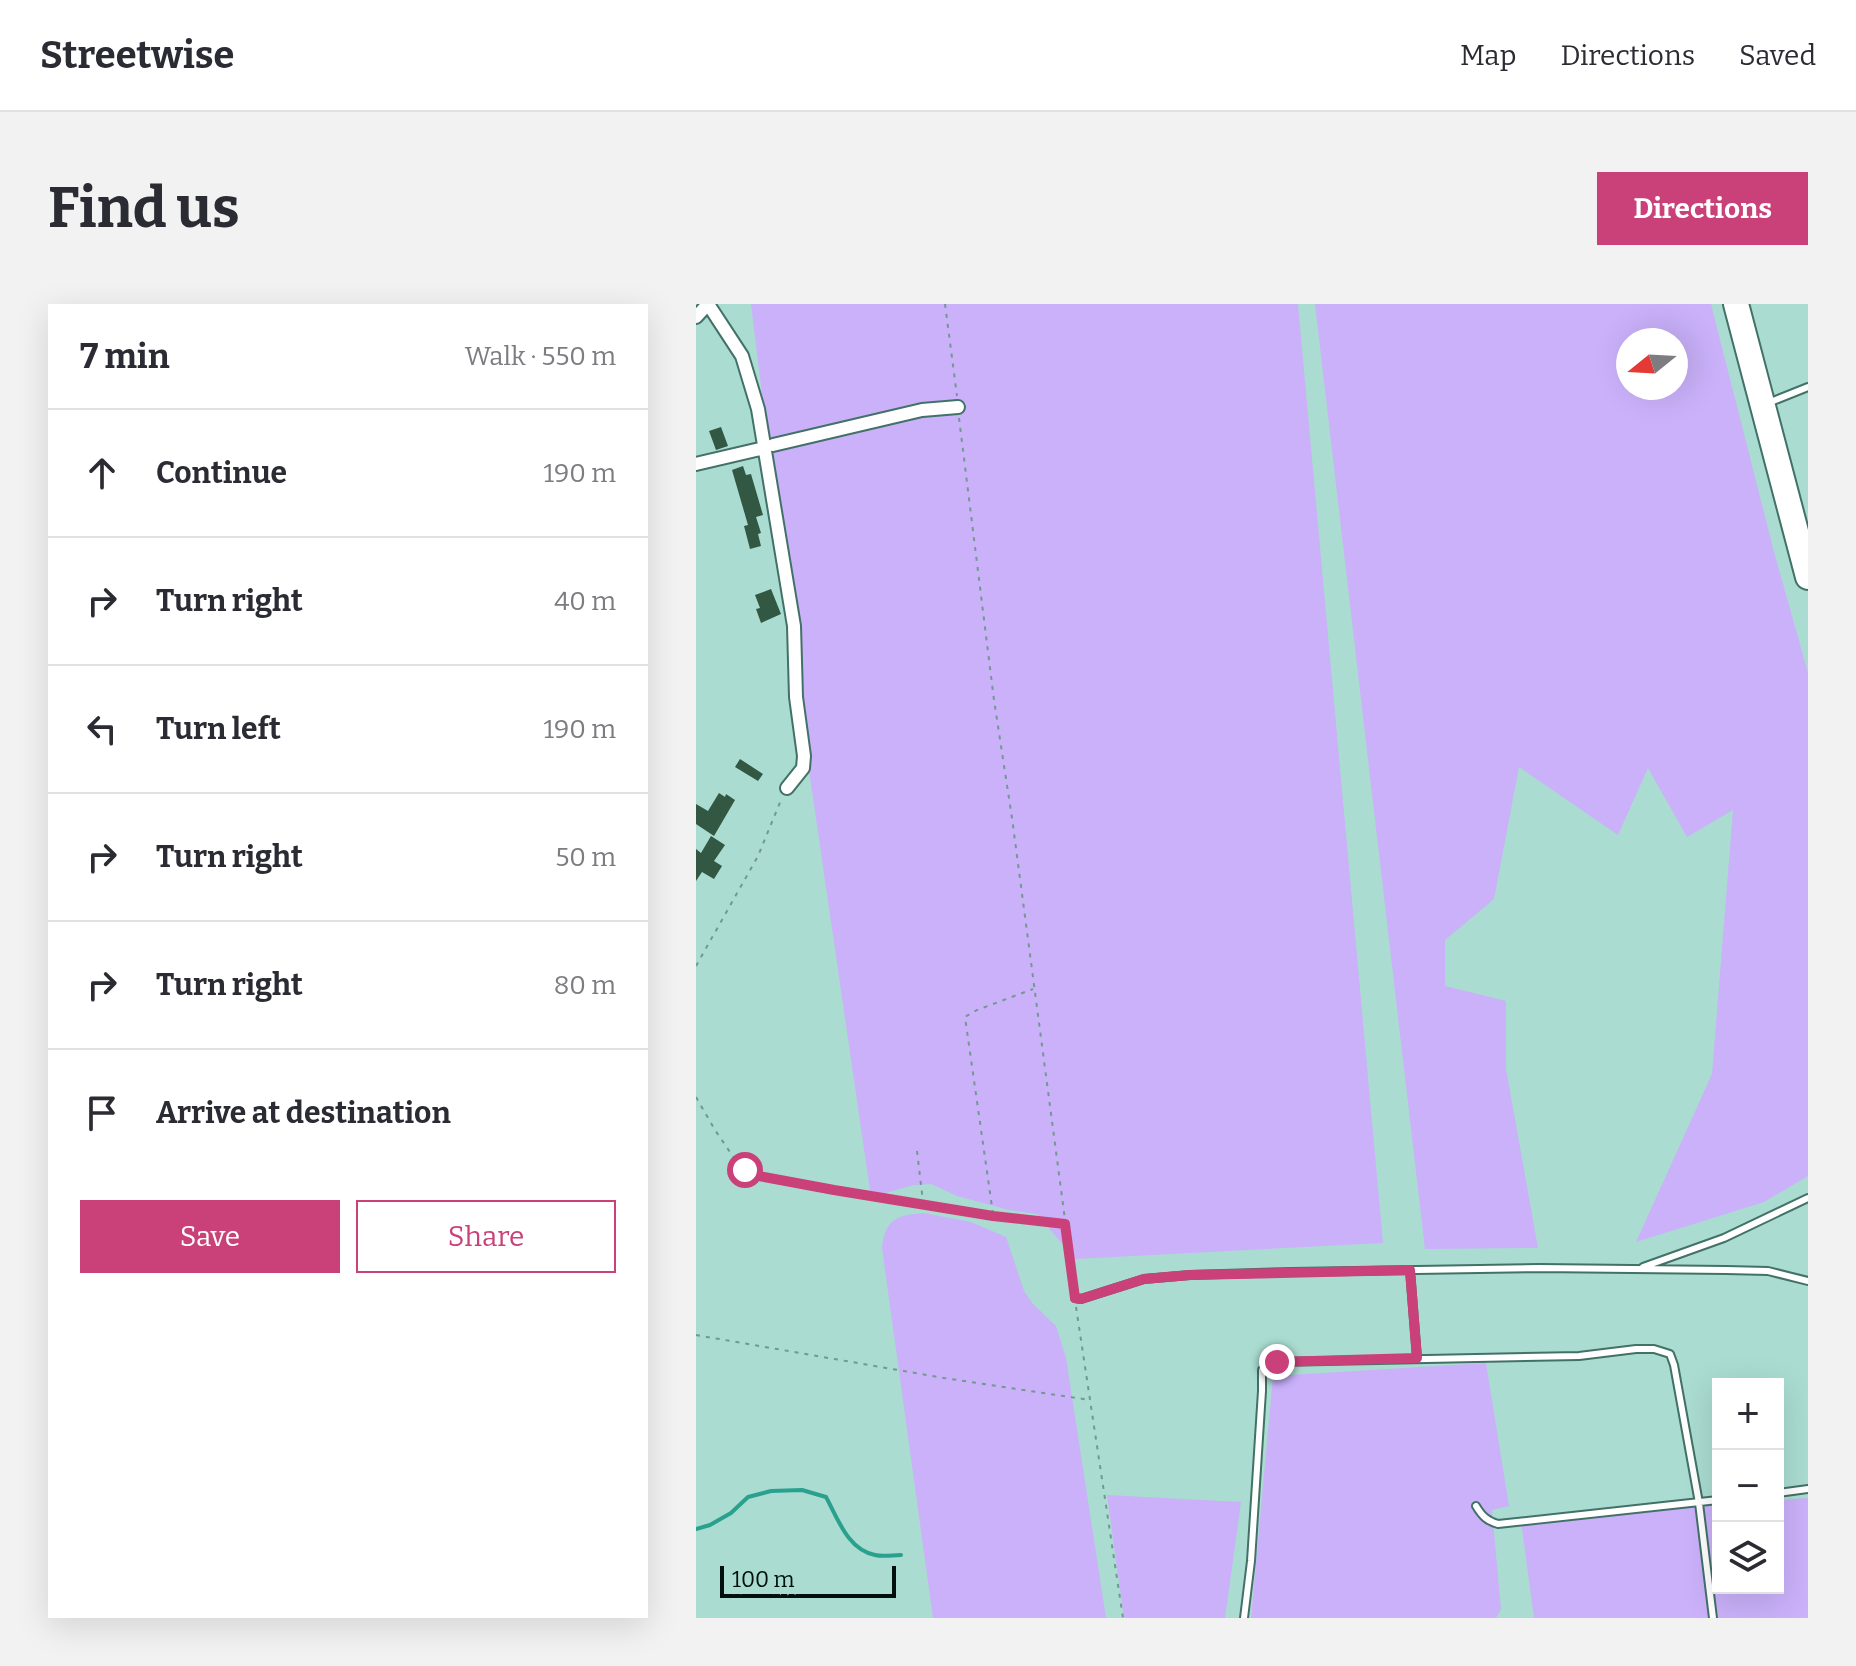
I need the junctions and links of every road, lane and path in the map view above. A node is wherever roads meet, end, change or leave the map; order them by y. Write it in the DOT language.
graph roads {
  1 [pos="708,304"];
  2 [pos="945,304"];
  3 [pos="1736,304"];
  4 [pos="1747,304"];
  5 [pos="696,317"];
  6 [pos="1808,387"];
  7 [pos="1773,401"];
  8 [pos="958,407"];
  9 [pos="768,447"];
  10 [pos="696,464"];
  11 [pos="1808,534"];
  12 [pos="1808,577"];
  13 [pos="787,788"];
  14 [pos="696,966"];
  15 [pos="1034,988"];
  16 [pos="696,1097"];
  17 [pos="917,1151"];
  18 [pos="1808,1198"];
  19 [pos="923,1203"];
  20 [pos="993,1216"];
  21 [pos="1065,1224"];
  22 [pos="1639,1269"];
  23 [pos="1410,1270"];
  24 [pos="1808,1281"];
  25 [pos="1075,1298"];
  26 [pos="696,1335"];
  27 [pos="1417,1358"];
  28 [pos="1090,1400"];
  29 [pos="1808,1489"];
  30 [pos="1784,1492"];
  31 [pos="1712,1501"];
  32 [pos="1699,1503"];
  33 [pos="1476,1506"];
  34 [pos="1123,1618"];
  35 [pos="1244,1618"];
  36 [pos="1713,1618"];
  1 -- 5 [label="street"];
  1 -- 9 [label="street"];
  2 -- 8 [label="path"];
  3 -- 12 [label="highway"];
  4 -- 7 [label="highway"];
  6 -- 7 [label="lane"];
  7 -- 11 [label="highway"];
  8 -- 9 [label="street"];
  8 -- 15 [label="path"];
  9 -- 10 [label="street"];
  9 -- 13 [label="street"];
  13 -- 14 [label="path"];
  15 -- 20 [label="path"];
  15 -- 21 [label="path"];
  16 -- 19 [label="path"];
  17 -- 19 [label="path"];
  18 -- 22 [label="lane"];
  19 -- 20 [label="path"];
  20 -- 21 [label="path"];
  21 -- 25 [label="path"];
  22 -- 23 [label="lane"];
  22 -- 24 [label="lane"];
  23 -- 25 [label="lane"];
  23 -- 27 [label="lane"];
  25 -- 28 [label="path"];
  26 -- 28 [label="path"];
  27 -- 32 [label="lane"];
  27 -- 35 [label="lane"];
  28 -- 34 [label="path"];
  29 -- 30 [label="lane"];
  31 -- 32 [label="lane"];
  32 -- 33 [label="lane"];
  32 -- 36 [label="lane"];
}
